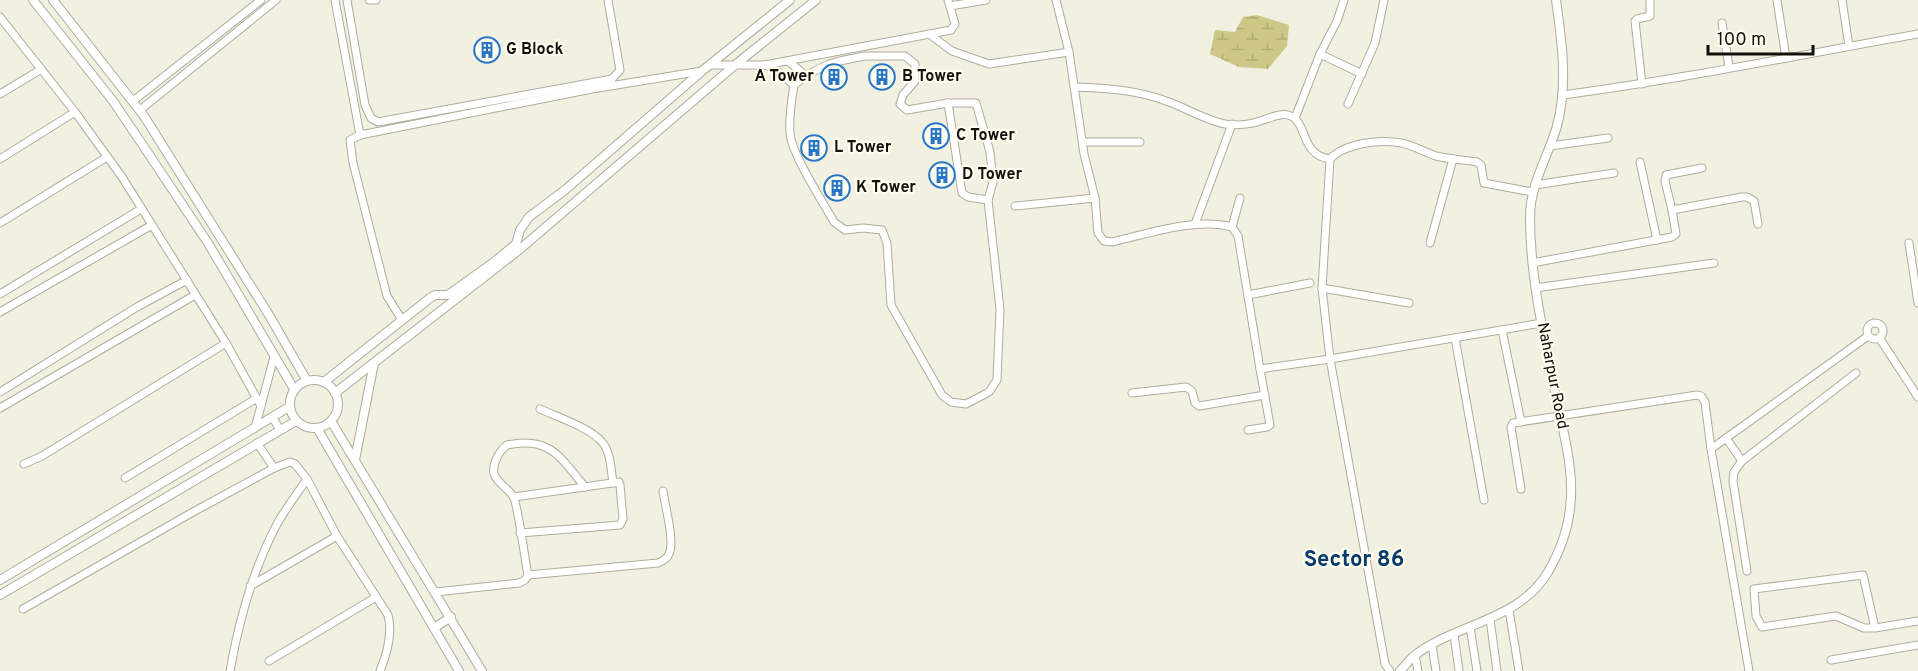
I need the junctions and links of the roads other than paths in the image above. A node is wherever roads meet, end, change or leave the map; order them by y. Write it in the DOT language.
graph roads {
  1 [pos="33,0"];
  2 [pos="53,0"];
  3 [pos="261,0"];
  4 [pos="276,0"];
  5 [pos="335,0"];
  6 [pos="347,0"];
  7 [pos="369,0"];
  8 [pos="376,0"];
  9 [pos="608,0"];
  10 [pos="790,0"];
  11 [pos="816,0"];
  12 [pos="986,0"];
  13 [pos="1056,0"];
  14 [pos="1344,0"];
  15 [pos="1384,0"];
  16 [pos="1556,0"];
  17 [pos="1650,0"];
  18 [pos="1777,0"];
  19 [pos="1842,0"];
  20 [pos="949,3"];
  21 [pos="1,21"];
  22 [pos="1722,22"];
  23 [pos="929,34"];
  24 [pos="1918,34"];
  25 [pos="1849,46"];
  26 [pos="1069,52"];
  27 [pos="1320,54"];
  28 [pos="1786,58"];
  29 [pos="788,61"];
  30 [pos="710,65"];
  31 [pos="735,65"];
  32 [pos="765,65"];
  33 [pos="1729,67"];
  34 [pos="40,70"];
  35 [pos="702,71"];
  36 [pos="1362,74"];
  37 [pos="806,76"];
  38 [pos="1642,84"];
  39 [pos="794,85"];
  40 [pos="1074,87"];
  41 [pos="0,94"];
  42 [pos="1563,96"];
  43 [pos="133,100"];
  44 [pos="948,104"];
  45 [pos="1348,104"];
  46 [pos="140,110"];
  47 [pos="75,112"];
  48 [pos="1295,118"];
  49 [pos="1232,124"];
  50 [pos="360,135"];
  51 [pos="1608,138"];
  52 [pos="1083,142"];
  53 [pos="1140,142"];
  54 [pos="1550,146"];
  55 [pos="107,157"];
  56 [pos="0,159"];
  57 [pos="1330,159"];
  58 [pos="1453,159"];
  59 [pos="1640,162"];
  60 [pos="1702,168"];
  61 [pos="1614,173"];
  62 [pos="1533,189"];
  63 [pos="1095,198"];
  64 [pos="1240,198"];
  65 [pos="988,200"];
  66 [pos="1016,206"];
  67 [pos="141,209"];
  68 [pos="1672,210"];
  69 [pos="0,224"];
  70 [pos="1195,224"];
  71 [pos="1758,224"];
  72 [pos="152,225"];
  73 [pos="1232,227"];
  74 [pos="1656,240"];
  75 [pos="1430,243"];
  76 [pos="1909,243"];
  77 [pos="1532,263"];
  78 [pos="1714,263"];
  79 [pos="187,280"];
  80 [pos="1310,283"];
  81 [pos="1322,288"];
  82 [pos="1535,288"];
  83 [pos="0,294"];
  84 [pos="195,295"];
  85 [pos="1248,295"];
  86 [pos="159,296"];
  87 [pos="1408,303"];
  88 [pos="1918,303"];
  89 [pos="167,310"];
  90 [pos="0,312"];
  91 [pos="402,320"];
  92 [pos="1542,323"];
  93 [pos="1502,330"];
  94 [pos="1868,336"];
  95 [pos="1455,338"];
  96 [pos="1880,339"];
  97 [pos="226,343"];
  98 [pos="274,357"];
  99 [pos="1330,359"];
  100 [pos="374,363"];
  101 [pos="1260,369"];
  102 [pos="1856,373"];
  103 [pos="307,381"];
  104 [pos="324,382"];
  105 [pos="294,389"];
  106 [pos="0,392"];
  107 [pos="1917,392"];
  108 [pos="335,393"];
  109 [pos="1132,393"];
  110 [pos="1265,395"];
  111 [pos="257,398"];
  112 [pos="261,406"];
  113 [pos="289,407"];
  114 [pos="0,408"];
  115 [pos="540,409"];
  116 [pos="1560,415"];
  117 [pos="273,418"];
  118 [pos="296,421"];
  119 [pos="331,421"];
  120 [pos="1521,422"];
  121 [pos="255,428"];
  122 [pos="317,428"];
  123 [pos="280,430"];
  124 [pos="1248,430"];
  125 [pos="1726,438"];
  126 [pos="258,443"];
  127 [pos="1711,449"];
  128 [pos="355,460"];
  129 [pos="1742,461"];
  130 [pos="24,464"];
  131 [pos="274,468"];
  132 [pos="125,478"];
  133 [pos="307,479"];
  134 [pos="613,483"];
  135 [pos="585,487"];
  136 [pos="1521,489"];
  137 [pos="663,491"];
  138 [pos="514,497"];
  139 [pos="1484,500"];
  140 [pos="520,533"];
  141 [pos="337,536"];
  142 [pos="1747,571"];
  143 [pos="528,575"];
  144 [pos="0,580"];
  145 [pos="250,586"];
  146 [pos="436,592"];
  147 [pos="0,595"];
  148 [pos="376,597"];
  149 [pos="23,609"];
  150 [pos="1509,610"];
  151 [pos="451,617"];
  152 [pos="1490,619"];
  153 [pos="1918,621"];
  154 [pos="1470,627"];
  155 [pos="434,628"];
  156 [pos="1875,628"];
  157 [pos="1454,634"];
  158 [pos="1432,645"];
  159 [pos="1918,645"];
  160 [pos="1415,655"];
  161 [pos="1831,660"];
  162 [pos="269,662"];
  163 [pos="230,671"];
  164 [pos="380,671"];
  165 [pos="459,671"];
  166 [pos="483,671"];
  167 [pos="1390,671"];
  168 [pos="1400,671"];
  169 [pos="1418,671"];
  170 [pos="1436,671"];
  171 [pos="1459,671"];
  172 [pos="1477,671"];
  173 [pos="1497,671"];
  174 [pos="1519,671"];
  175 [pos="1749,671"];
  1 -- 98 [label="street"];
  2 -- 43 [label="street"];
  3 -- 43 [label="street"];
  4 -- 46 [label="street"];
  5 -- 50 [label="street"];
  6 -- 9 [label="street"];
  7 -- 8 [label="street"];
  10 -- 30 [label="street"];
  11 -- 31 [label="street"];
  12 -- 20 [label="street"];
  13 -- 26 [label="street"];
  14 -- 27 [label="street"];
  15 -- 36 [label="street"];
  16 -- 42 [label="street, Naharpur Road"];
  17 -- 38 [label="street"];
  18 -- 28 [label="street"];
  19 -- 25 [label="street"];
  20 -- 23 [label="street"];
  21 -- 34 [label="street"];
  22 -- 33 [label="street"];
  23 -- 26 [label="street"];
  23 -- 29 [label="street"];
  24 -- 25 [label="street"];
  25 -- 28 [label="street"];
  26 -- 40 [label="street"];
  27 -- 36 [label="street"];
  27 -- 48 [label="street"];
  28 -- 33 [label="street"];
  29 -- 32 [label="street"];
  29 -- 37 [label="street"];
  30 -- 31 [label="street"];
  30 -- 35 [label="street"];
  31 -- 32 [label="street"];
  31 -- 100 [label="street"];
  32 -- 39 [label="street"];
  33 -- 38 [label="street"];
  34 -- 41 [label="street"];
  34 -- 47 [label="street"];
  35 -- 50 [label="street"];
  35 -- 91 [label="street"];
  36 -- 45 [label="street"];
  37 -- 39 [label="street"];
  37 -- 44 [label="street"];
  38 -- 42 [label="street"];
  39 -- 65 [label="street"];
  40 -- 49 [label="street"];
  40 -- 52 [label="street"];
  42 -- 54 [label="street, Naharpur Road"];
  43 -- 46 [label="street"];
  44 -- 65 [label="street"];
  44 -- 65 [label="street"];
  46 -- 103 [label="street"];
  47 -- 55 [label="street"];
  47 -- 56 [label="street"];
  48 -- 49 [label="street"];
  48 -- 57 [label="street"];
  49 -- 70 [label="street"];
  50 -- 91 [label="street"];
  51 -- 54 [label="street"];
  52 -- 53 [label="street"];
  52 -- 63 [label="street"];
  54 -- 62 [label="street, Naharpur Road"];
  55 -- 67 [label="street"];
  55 -- 69 [label="street"];
  57 -- 58 [label="street"];
  57 -- 81 [label="street"];
  58 -- 62 [label="street"];
  58 -- 75 [label="street"];
  59 -- 74 [label="street"];
  60 -- 68 [label="street"];
  61 -- 62 [label="street"];
  62 -- 77 [label="street, Naharpur Road"];
  63 -- 66 [label="street"];
  63 -- 70 [label="street"];
  64 -- 73 [label="street"];
  67 -- 72 [label="street"];
  67 -- 83 [label="street"];
  68 -- 71 [label="street"];
  68 -- 74 [label="street"];
  70 -- 73 [label="street"];
  72 -- 79 [label="street"];
  72 -- 90 [label="street"];
  73 -- 85 [label="street"];
  74 -- 77 [label="street"];
  76 -- 88 [label="street"];
  77 -- 82 [label="street, Naharpur Road"];
  78 -- 82 [label="street"];
  79 -- 84 [label="street"];
  79 -- 86 [label="street"];
  80 -- 85 [label="street"];
  81 -- 87 [label="street"];
  81 -- 99 [label="street"];
  82 -- 92 [label="street, Naharpur Road"];
  84 -- 89 [label="street"];
  84 -- 97 [label="street"];
  85 -- 101 [label="street"];
  86 -- 89 [label="street"];
  86 -- 106 [label="street"];
  89 -- 114 [label="street"];
  91 -- 104 [label="street"];
  92 -- 93 [label="street"];
  92 -- 116 [label="street, Naharpur Road"];
  93 -- 95 [label="street"];
  93 -- 120 [label="street"];
  94 -- 96 [label="street"];
  94 -- 96 [label="street"];
  94 -- 125 [label="street"];
  95 -- 99 [label="street"];
  95 -- 139 [label="street"];
  96 -- 107 [label="street"];
  97 -- 111 [label="street"];
  97 -- 130 [label="street"];
  98 -- 105 [label="street"];
  98 -- 112 [label="street"];
  99 -- 101 [label="street"];
  99 -- 167 [label="street"];
  100 -- 108 [label="street"];
  100 -- 128 [label="street"];
  101 -- 110 [label="street"];
  102 -- 129 [label="street"];
  103 -- 104 [label="street"];
  103 -- 105 [label="street"];
  104 -- 108 [label="street"];
  105 -- 113 [label="street"];
  108 -- 119 [label="street"];
  109 -- 110 [label="street"];
  110 -- 124 [label="street"];
  111 -- 112 [label="street"];
  111 -- 132 [label="street"];
  112 -- 121 [label="street"];
  113 -- 117 [label="street"];
  113 -- 118 [label="street"];
  115 -- 134 [label="street"];
  116 -- 120 [label="street"];
  116 -- 127 [label="street"];
  116 -- 150 [label="street, Naharpur Road"];
  117 -- 121 [label="street"];
  117 -- 123 [label="street"];
  118 -- 122 [label="street"];
  118 -- 123 [label="street"];
  119 -- 122 [label="street"];
  119 -- 128 [label="street"];
  120 -- 136 [label="street"];
  121 -- 144 [label="street"];
  122 -- 155 [label="street"];
  123 -- 126 [label="street"];
  125 -- 127 [label="street"];
  125 -- 129 [label="street"];
  126 -- 131 [label="street"];
  126 -- 147 [label="street"];
  127 -- 175 [label="street"];
  128 -- 146 [label="street"];
  129 -- 142 [label="street"];
  131 -- 133 [label="street"];
  131 -- 149 [label="street"];
  133 -- 141 [label="street"];
  133 -- 145 [label="street"];
  134 -- 135 [label="street"];
  134 -- 140 [label="street"];
  135 -- 138 [label="street"];
  135 -- 138 [label="street"];
  137 -- 143 [label="street"];
  138 -- 140 [label="street"];
  140 -- 143 [label="street"];
  141 -- 145 [label="street"];
  141 -- 148 [label="street"];
  143 -- 146 [label="street"];
  145 -- 163 [label="street"];
  146 -- 151 [label="street"];
  148 -- 162 [label="street"];
  148 -- 164 [label="street"];
  150 -- 152 [label="street, Naharpur Road"];
  150 -- 174 [label="street"];
  151 -- 155 [label="street"];
  151 -- 166 [label="street"];
  152 -- 154 [label="street, Naharpur Road"];
  152 -- 173 [label="street"];
  153 -- 156 [label="street"];
  154 -- 157 [label="street, Naharpur Road"];
  154 -- 172 [label="street"];
  155 -- 165 [label="street"];
  156 -- 156 [label="street"];
  157 -- 158 [label="street, Naharpur Road"];
  157 -- 171 [label="street"];
  158 -- 160 [label="street, Naharpur Road"];
  158 -- 170 [label="street"];
  159 -- 161 [label="street"];
  160 -- 168 [label="street, Naharpur Road"];
  160 -- 169 [label="street"];
}
